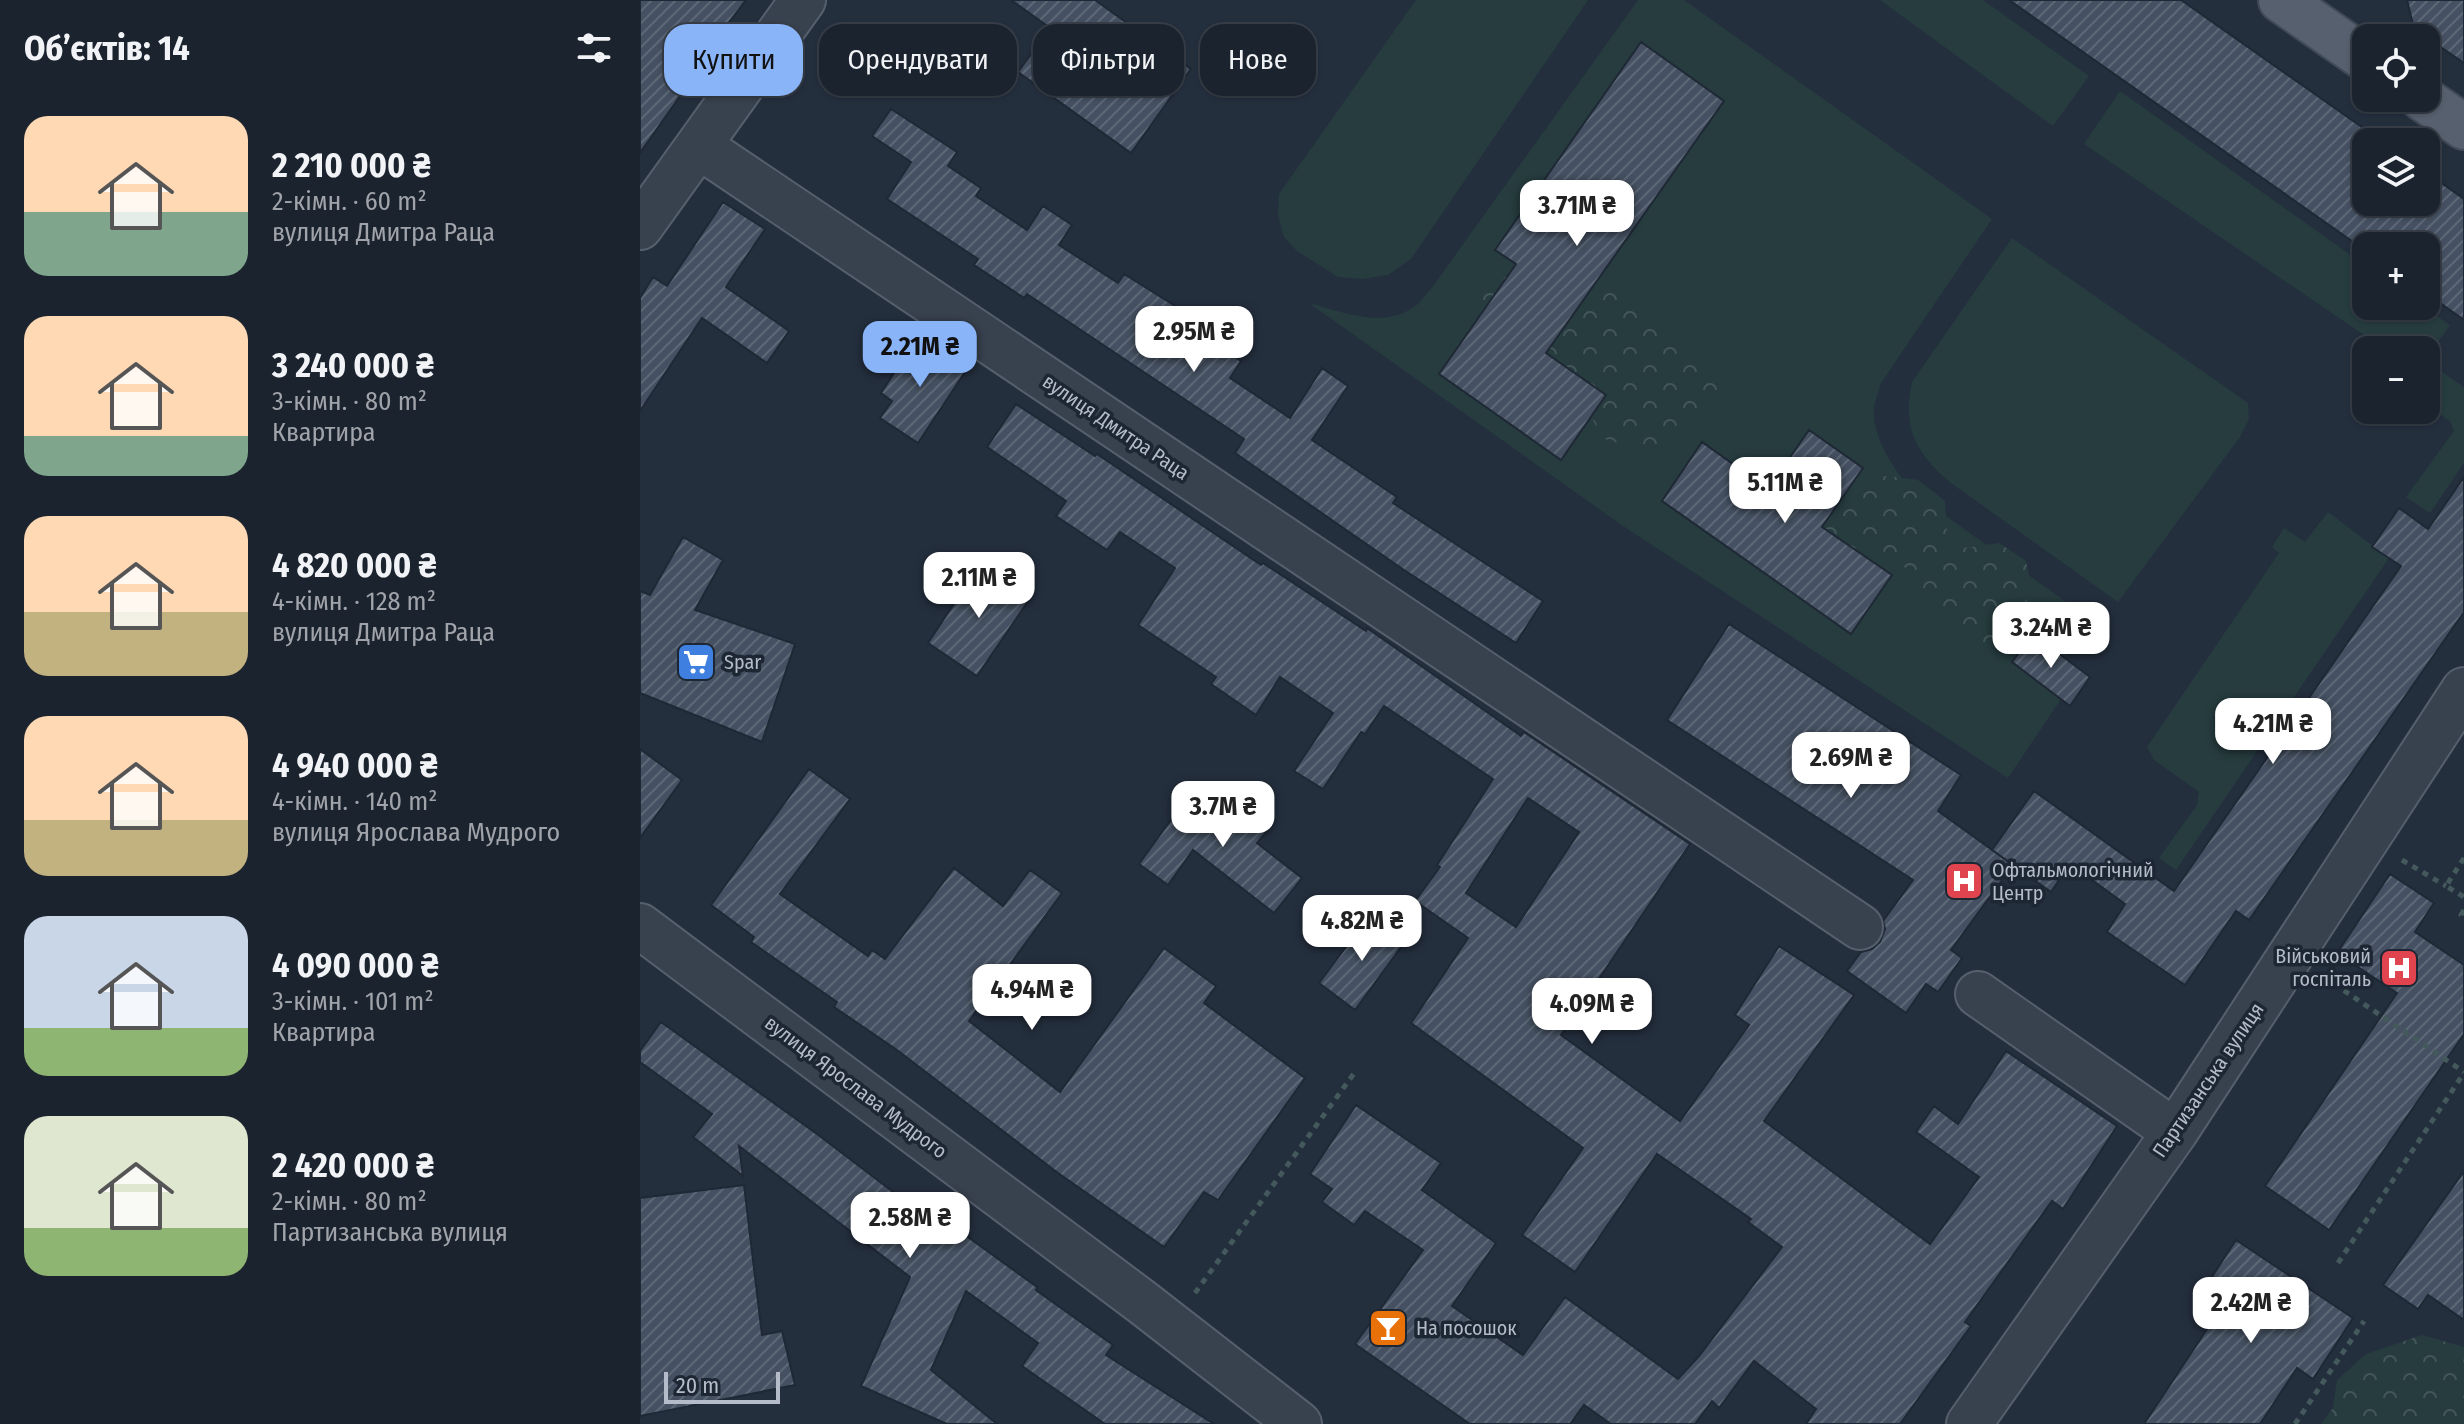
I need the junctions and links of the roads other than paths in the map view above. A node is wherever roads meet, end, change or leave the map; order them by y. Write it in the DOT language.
graph roads {
  1 [pos="803,0"];
  2 [pos="2293,3"];
  3 [pos="2352,48"];
  4 [pos="2440,110"];
  5 [pos="2464,127"];
  6 [pos="699,146"];
  7 [pos="640,227"];
  8 [pos="2464,690"];
  9 [pos="640,926"];
  10 [pos="1860,927"];
  11 [pos="1978,994"];
  12 [pos="2175,1132"];
  13 [pos="1299,1424"];
  14 [pos="1969,1424"];
  1 -- 6 [label="street"];
  2 -- 3 [label="main road"];
  4 -- 5 [label="main road"];
  6 -- 7 [label="street"];
  6 -- 10 [label="street, вулиця Дмитра Раца"];
  8 -- 12 [label="street, Партизанська вулиця"];
  9 -- 13 [label="street, вулиця Ярослава Мудрого"];
  11 -- 12 [label="street"];
  12 -- 14 [label="street, Партизанська вулиця"];
}
